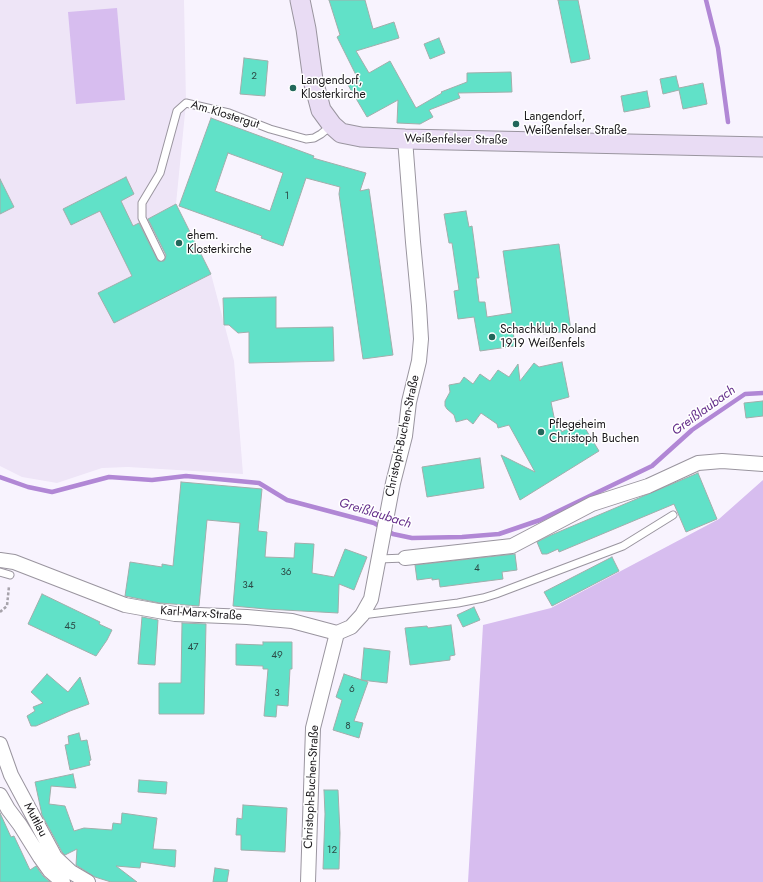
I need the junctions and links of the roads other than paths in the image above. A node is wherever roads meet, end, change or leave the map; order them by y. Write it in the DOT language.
graph roads {
  1 [pos="300,0"];
  2 [pos="332,125"];
  3 [pos="405,139"];
  4 [pos="763,147"];
  5 [pos="161,257"];
  6 [pos="763,464"];
  7 [pos="673,515"];
  8 [pos="405,558"];
  9 [pos="379,559"];
  10 [pos="0,560"];
  11 [pos="0,572"];
  12 [pos="10,575"];
  13 [pos="362,615"];
  14 [pos="337,633"];
  15 [pos="0,744"];
  16 [pos="0,794"];
  17 [pos="63,882"];
  18 [pos="88,882"];
  19 [pos="308,882"];
  1 -- 2 [label="street, Weißenfelser Straße"];
  2 -- 3 [label="street, Weißenfelser Straße"];
  2 -- 5 [label="lane, Am Klostergut"];
  3 -- 4 [label="street, Weißenfelser Straße"];
  3 -- 9 [label="street, Christoph-Buchen-Straße"];
  6 -- 8 [label="street"];
  7 -- 13 [label="lane"];
  8 -- 9 [label="lane"];
  9 -- 13 [label="street, Christoph-Buchen-Straße"];
  10 -- 14 [label="street, Karl-Marx-Straße"];
  11 -- 12 [label="lane"];
  13 -- 14 [label="street, Christoph-Buchen-Straße"];
  14 -- 19 [label="street, Christoph-Buchen-Straße"];
  15 -- 18 [label="street, Muttlau"];
  16 -- 17 [label="street, Muttlau"];
}
